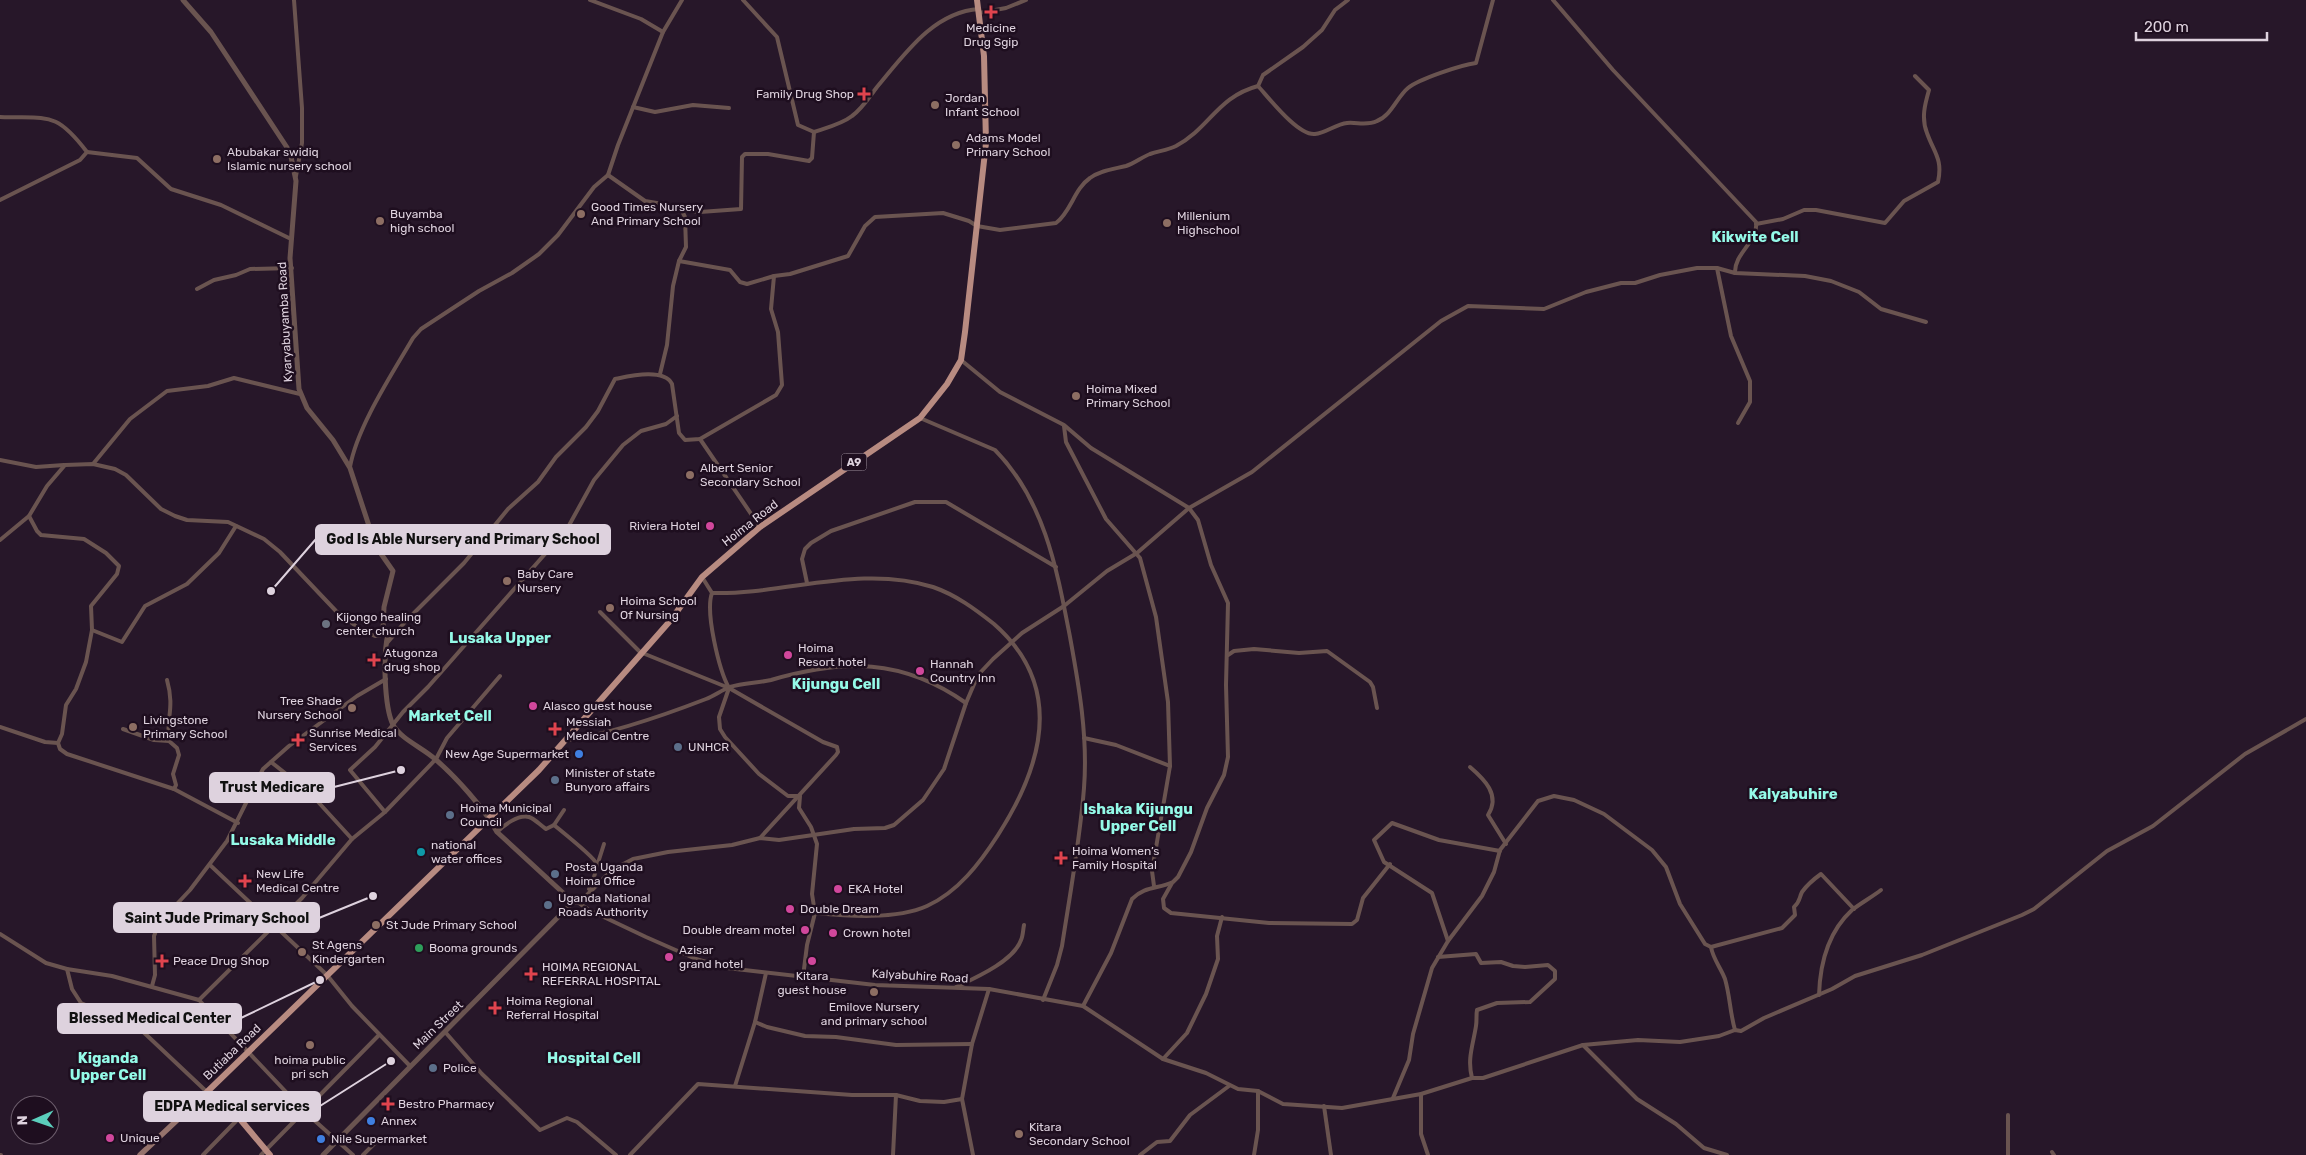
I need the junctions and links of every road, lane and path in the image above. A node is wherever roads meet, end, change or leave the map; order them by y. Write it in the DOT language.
graph roads {
  1 [pos="183,0"];
  2 [pos="294,0"];
  3 [pos="590,0"];
  4 [pos="682,0"];
  5 [pos="743,0"];
  6 [pos="977,0"];
  7 [pos="1026,0"];
  8 [pos="1348,0"];
  9 [pos="1493,0"];
  10 [pos="1553,0"];
  11 [pos="979,11"];
  12 [pos="663,32"];
  13 [pos="1915,76"];
  14 [pos="1258,86"];
  15 [pos="633,107"];
  16 [pos="729,108"];
  17 [pos="0,117"];
  18 [pos="814,132"];
  19 [pos="87,152"];
  20 [pos="608,175"];
  21 [pos="296,181"];
  22 [pos="0,200"];
  23 [pos="683,210"];
  24 [pos="1756,224"];
  25 [pos="977,226"];
  26 [pos="291,239"];
  27 [pos="678,261"];
  28 [pos="292,268"];
  29 [pos="1716,268"];
  30 [pos="1735,273"];
  31 [pos="774,276"];
  32 [pos="197,289"];
  33 [pos="1926,322"];
  34 [pos="961,360"];
  35 [pos="660,374"];
  36 [pos="300,394"];
  37 [pos="677,416"];
  38 [pos="920,418"];
  39 [pos="1738,423"];
  40 [pos="1064,425"];
  41 [pos="700,440"];
  42 [pos="0,460"];
  43 [pos="93,464"];
  44 [pos="65,465"];
  45 [pos="350,468"];
  46 [pos="1189,508"];
  47 [pos="29,516"];
  48 [pos="236,526"];
  49 [pos="760,527"];
  50 [pos="0,540"];
  51 [pos="1137,552"];
  52 [pos="1056,567"];
  53 [pos="702,577"];
  54 [pos="807,583"];
  55 [pos="712,593"];
  56 [pos="1064,606"];
  57 [pos="600,612"];
  58 [pos="92,630"];
  59 [pos="388,634"];
  60 [pos="1014,642"];
  61 [pos="1228,643"];
  62 [pos="384,647"];
  63 [pos="1234,651"];
  64 [pos="640,652"];
  65 [pos="1228,655"];
  66 [pos="500,676"];
  67 [pos="386,679"];
  68 [pos="166,680"];
  69 [pos="729,688"];
  70 [pos="966,703"];
  71 [pos="1377,708"];
  72 [pos="2306,719"];
  73 [pos="394,725"];
  74 [pos="0,727"];
  75 [pos="123,729"];
  76 [pos="1084,738"];
  77 [pos="568,740"];
  78 [pos="169,741"];
  79 [pos="58,743"];
  80 [pos="436,759"];
  81 [pos="271,762"];
  82 [pos="1170,766"];
  83 [pos="1470,767"];
  84 [pos="174,789"];
  85 [pos="800,796"];
  86 [pos="564,810"];
  87 [pos="385,812"];
  88 [pos="489,817"];
  89 [pos="238,823"];
  90 [pos="554,825"];
  91 [pos="497,832"];
  92 [pos="814,833"];
  93 [pos="352,838"];
  94 [pos="760,838"];
  95 [pos="604,844"];
  96 [pos="1506,844"];
  97 [pos="1500,851"];
  98 [pos="1390,864"];
  99 [pos="210,865"];
  100 [pos="596,871"];
  101 [pos="1173,882"];
  102 [pos="1154,886"];
  103 [pos="1880,890"];
  104 [pos="588,892"];
  105 [pos="576,902"];
  106 [pos="1854,909"];
  107 [pos="815,913"];
  108 [pos="1222,917"];
  109 [pos="274,925"];
  110 [pos="1024,925"];
  111 [pos="0,934"];
  112 [pos="1448,941"];
  113 [pos="1711,947"];
  114 [pos="1438,957"];
  115 [pos="67,969"];
  116 [pos="766,973"];
  117 [pos="327,975"];
  118 [pos="803,977"];
  119 [pos="152,986"];
  120 [pos="954,988"];
  121 [pos="989,989"];
  122 [pos="1819,995"];
  123 [pos="199,1000"];
  124 [pos="1043,1000"];
  125 [pos="1083,1006"];
  126 [pos="755,1022"];
  127 [pos="1735,1030"];
  128 [pos="446,1033"];
  129 [pos="379,1035"];
  130 [pos="972,1044"];
  131 [pos="1583,1045"];
  132 [pos="248,1052"];
  133 [pos="1163,1059"];
  134 [pos="410,1066"];
  135 [pos="1472,1078"];
  136 [pos="736,1086"];
  137 [pos="1229,1086"];
  138 [pos="1258,1091"];
  139 [pos="207,1092"];
  140 [pos="1421,1094"];
  141 [pos="896,1095"];
  142 [pos="1392,1098"];
  143 [pos="962,1099"];
  144 [pos="1324,1106"];
  145 [pos="305,1112"];
  146 [pos="2008,1115"];
  147 [pos="239,1118"];
  148 [pos="381,1137"];
  149 [pos="338,1142"];
  150 [pos="1704,1148"];
  151 [pos="265,1154"];
  152 [pos="140,1155"];
  153 [pos="203,1155"];
  154 [pos="323,1155"];
  155 [pos="353,1155"];
  156 [pos="363,1155"];
  157 [pos="616,1155"];
  158 [pos="630,1155"];
  159 [pos="893,1155"];
  160 [pos="973,1155"];
  161 [pos="1140,1155"];
  162 [pos="1254,1155"];
  163 [pos="1331,1155"];
  164 [pos="1428,1155"];
  165 [pos="1709,1155"];
  166 [pos="1727,1155"];
  167 [pos="2008,1155"];
  1 -- 21 [label="street, Kyaryabuyamba Road"];
  2 -- 21 [label="street"];
  3 -- 12 [label="street"];
  4 -- 12 [label="street"];
  5 -- 18 [label="street"];
  6 -- 11 [label="main road, Hoima Road / A9"];
  7 -- 11 [label="street"];
  8 -- 14 [label="street"];
  9 -- 14 [label="street"];
  10 -- 24 [label="street"];
  11 -- 18 [label="street"];
  11 -- 25 [label="main road, Hoima Road / A9"];
  12 -- 15 [label="street"];
  13 -- 24 [label="street"];
  14 -- 25 [label="street"];
  15 -- 16 [label="street"];
  15 -- 20 [label="street"];
  17 -- 19 [label="street"];
  18 -- 23 [label="street"];
  19 -- 22 [label="street"];
  19 -- 26 [label="street"];
  20 -- 23 [label="street"];
  20 -- 45 [label="street"];
  21 -- 26 [label="street, Kyaryabuyamba Road"];
  23 -- 27 [label="street"];
  24 -- 30 [label="street"];
  25 -- 31 [label="street"];
  25 -- 34 [label="main road, Hoima Road / A9"];
  26 -- 28 [label="street, Kyaryabuyamba Road"];
  27 -- 31 [label="street"];
  27 -- 35 [label="street"];
  28 -- 32 [label="street"];
  28 -- 36 [label="street, Kyaryabuyamba Road"];
  29 -- 30 [label="street"];
  29 -- 39 [label="street"];
  29 -- 46 [label="street"];
  30 -- 33 [label="street"];
  31 -- 41 [label="street"];
  34 -- 38 [label="main road, Hoima Road / A9"];
  34 -- 40 [label="street"];
  35 -- 37 [label="street"];
  35 -- 62 [label="street"];
  36 -- 43 [label="street"];
  36 -- 45 [label="street, Kyaryabuyamba Road"];
  37 -- 41 [label="street"];
  37 -- 73 [label="street"];
  38 -- 49 [label="main road, Hoima Road / A9"];
  38 -- 52 [label="street"];
  40 -- 46 [label="street"];
  40 -- 51 [label="street"];
  41 -- 49 [label="street"];
  42 -- 44 [label="street"];
  43 -- 44 [label="street"];
  43 -- 48 [label="street"];
  44 -- 47 [label="street"];
  45 -- 59 [label="street, Kyaryabuyamba Road"];
  46 -- 51 [label="street"];
  46 -- 61 [label="street"];
  47 -- 50 [label="street"];
  47 -- 58 [label="street"];
  48 -- 58 [label="street"];
  48 -- 59 [label="street"];
  49 -- 53 [label="main road, Hoima Road / A9"];
  51 -- 56 [label="street"];
  51 -- 82 [label="street"];
  52 -- 54 [label="street"];
  52 -- 56 [label="street"];
  53 -- 55 [label="street"];
  53 -- 64 [label="main road, Hoima Road / A9"];
  54 -- 55 [label="street"];
  54 -- 60 [label="street"];
  55 -- 69 [label="street"];
  56 -- 60 [label="street"];
  56 -- 76 [label="street"];
  57 -- 64 [label="street"];
  58 -- 79 [label="street"];
  59 -- 62 [label="street, Kyaryabuyamba Road"];
  60 -- 70 [label="street"];
  60 -- 107 [label="street"];
  61 -- 63 [label="street"];
  61 -- 65 [label="street"];
  62 -- 67 [label="street, Kyaryabuyamba Road"];
  63 -- 65 [label="street"];
  63 -- 71 [label="street"];
  64 -- 69 [label="street"];
  64 -- 77 [label="main road, Hoima Road / A9"];
  65 -- 101 [label="street"];
  66 -- 80 [label="street"];
  67 -- 73 [label="street, Kyaryabuyamba Road"];
  67 -- 81 [label="street"];
  68 -- 78 [label="street"];
  69 -- 70 [label="street"];
  69 -- 77 [label="street"];
  69 -- 85 [label="street"];
  69 -- 85 [label="street"];
  70 -- 92 [label="street"];
  72 -- 122 [label="street, Kalyabuhire Road"];
  73 -- 80 [label="street"];
  73 -- 87 [label="street"];
  74 -- 79 [label="street"];
  75 -- 78 [label="street"];
  76 -- 82 [label="street"];
  76 -- 124 [label="street"];
  77 -- 88 [label="main road, Hoima Road / A9"];
  78 -- 84 [label="street"];
  79 -- 84 [label="street"];
  80 -- 87 [label="street"];
  80 -- 88 [label="street"];
  81 -- 89 [label="street"];
  81 -- 93 [label="street"];
  82 -- 102 [label="street"];
  83 -- 96 [label="street"];
  84 -- 89 [label="street"];
  85 -- 92 [label="street"];
  85 -- 94 [label="street"];
  86 -- 90 [label="street"];
  87 -- 93 [label="street"];
  88 -- 91 [label="street"];
  88 -- 117 [label="main road, Butiaba Road"];
  89 -- 99 [label="street"];
  90 -- 91 [label="street"];
  90 -- 100 [label="street"];
  91 -- 105 [label="street"];
  92 -- 94 [label="street"];
  92 -- 107 [label="street"];
  93 -- 109 [label="street"];
  94 -- 104 [label="street"];
  95 -- 100 [label="street"];
  96 -- 97 [label="street"];
  96 -- 113 [label="street"];
  97 -- 98 [label="street"];
  97 -- 112 [label="street"];
  98 -- 108 [label="street"];
  98 -- 112 [label="street"];
  99 -- 109 [label="street"];
  99 -- 119 [label="street"];
  100 -- 104 [label="street"];
  101 -- 102 [label="street"];
  101 -- 108 [label="street"];
  102 -- 125 [label="street"];
  103 -- 106 [label="street"];
  104 -- 105 [label="street"];
  105 -- 116 [label="street, Kalyabuhire Road"];
  105 -- 128 [label="street, Main Street"];
  106 -- 113 [label="street"];
  106 -- 122 [label="street"];
  107 -- 118 [label="street"];
  108 -- 133 [label="street"];
  109 -- 117 [label="street"];
  109 -- 123 [label="street"];
  110 -- 120 [label="street"];
  111 -- 115 [label="street"];
  112 -- 114 [label="street"];
  113 -- 127 [label="street"];
  114 -- 135 [label="street"];
  114 -- 142 [label="street"];
  115 -- 119 [label="street"];
  115 -- 139 [label="street"];
  116 -- 118 [label="street, Kalyabuhire Road"];
  116 -- 126 [label="street"];
  117 -- 129 [label="street"];
  117 -- 132 [label="main road, Butiaba Road"];
  118 -- 120 [label="street, Kalyabuhire Road"];
  119 -- 123 [label="street"];
  120 -- 121 [label="street, Kalyabuhire Road"];
  121 -- 124 [label="street, Kalyabuhire Road"];
  121 -- 130 [label="street"];
  122 -- 127 [label="street, Kalyabuhire Road"];
  123 -- 132 [label="street"];
  124 -- 125 [label="street, Kalyabuhire Road"];
  125 -- 133 [label="street, Kalyabuhire Road"];
  126 -- 130 [label="street"];
  126 -- 136 [label="street"];
  127 -- 131 [label="street, Kalyabuhire Road"];
  128 -- 134 [label="street, Main Street"];
  128 -- 157 [label="street"];
  129 -- 134 [label="street"];
  129 -- 145 [label="street"];
  130 -- 143 [label="street"];
  131 -- 135 [label="street, Kalyabuhire Road"];
  131 -- 150 [label="street"];
  132 -- 139 [label="main road, Butiaba Road"];
  132 -- 145 [label="street"];
  133 -- 137 [label="street, Kalyabuhire Road"];
  134 -- 149 [label="street, Main Street"];
  135 -- 140 [label="street, Kalyabuhire Road"];
  136 -- 141 [label="street"];
  136 -- 158 [label="street"];
  137 -- 138 [label="street, Kalyabuhire Road"];
  137 -- 161 [label="street"];
  138 -- 144 [label="street, Kalyabuhire Road"];
  138 -- 162 [label="street"];
  139 -- 147 [label="main road"];
  139 -- 152 [label="main road, Butiaba Road"];
  140 -- 142 [label="street, Kalyabuhire Road"];
  140 -- 164 [label="street"];
  141 -- 143 [label="street"];
  141 -- 159 [label="street"];
  142 -- 144 [label="street, Kalyabuhire Road"];
  143 -- 160 [label="street"];
  144 -- 163 [label="street"];
  145 -- 149 [label="street"];
  145 -- 151 [label="street"];
  146 -- 167 [label="street"];
  147 -- 151 [label="main road"];
  147 -- 153 [label="street"];
  148 -- 156 [label="street"];
  149 -- 154 [label="street, Main Street"];
  149 -- 155 [label="street"];
  150 -- 165 [label="street"];
  150 -- 166 [label="street"];
}
